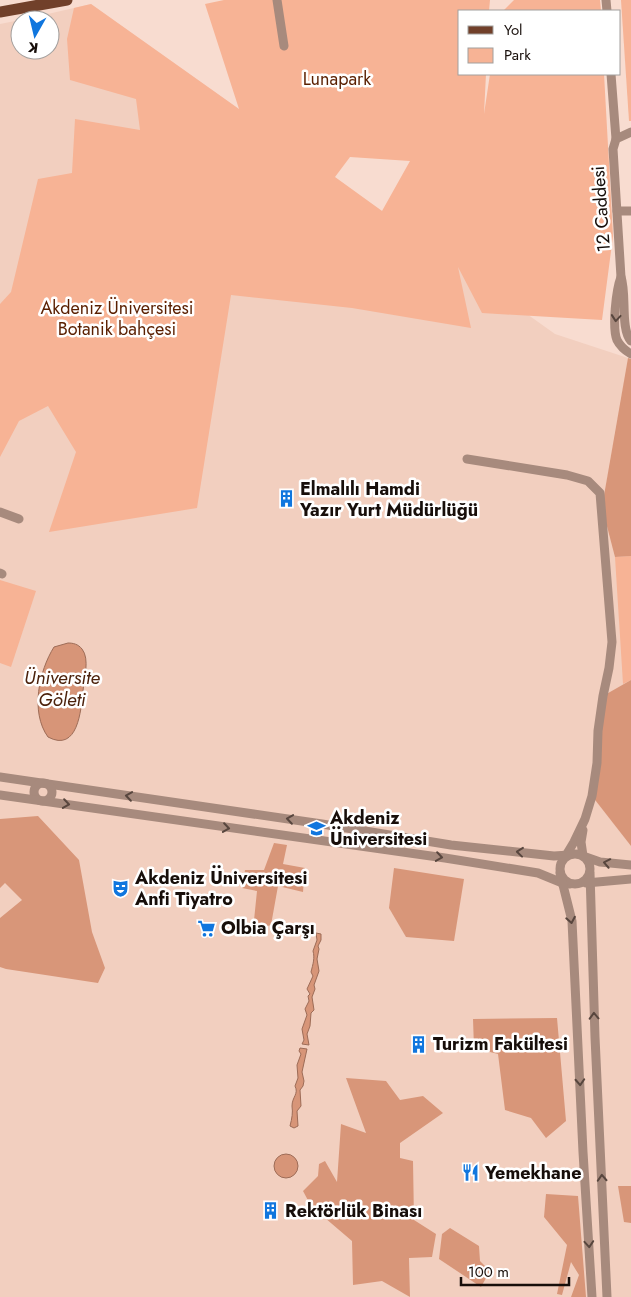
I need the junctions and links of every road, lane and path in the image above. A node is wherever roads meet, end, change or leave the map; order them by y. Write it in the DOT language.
graph roads {
  1 [pos="67,0"];
  2 [pos="277,0"];
  3 [pos="0,12"];
  4 [pos="284,46"];
  5 [pos="611,75"];
  6 [pos="623,136"];
  7 [pos="631,210"];
  8 [pos="617,211"];
  9 [pos="621,277"];
  10 [pos="631,341"];
  11 [pos="631,354"];
  12 [pos="468,459"];
  13 [pos="0,512"];
  14 [pos="19,519"];
  15 [pos="0,777"];
  16 [pos="44,784"];
  17 [pos="0,795"];
  18 [pos="42,801"];
  19 [pos="585,819"];
  20 [pos="566,856"];
  21 [pos="583,856"];
  22 [pos="631,865"];
  23 [pos="631,879"];
  24 [pos="587,880"];
  25 [pos="566,883"];
  26 [pos="592,1297"];
  27 [pos="607,1297"];
  1 -- 3 [label="main road"];
  2 -- 4 [label="street"];
  5 -- 6 [label="street, 12 Caddesi"];
  6 -- 8 [label="street, 12 Caddesi"];
  7 -- 8 [label="street"];
  8 -- 9 [label="street, 12 Caddesi"];
  9 -- 10 [label="street"];
  9 -- 11 [label="street, one-way"];
  12 -- 19 [label="street"];
  13 -- 14 [label="street"];
  15 -- 16 [label="street"];
  16 -- 18 [label="street"];
  20 -- 16 [label="street, one-way"];
  17 -- 18 [label="street"];
  18 -- 25 [label="street, one-way"];
  19 -- 20 [label="street"];
  19 -- 21 [label="street"];
  20 -- 21 [label="street"];
  20 -- 25 [label="street"];
  22 -- 21 [label="street, one-way"];
  21 -- 24 [label="street"];
  23 -- 24 [label="street"];
  24 -- 25 [label="street"];
  27 -- 24 [label="street, one-way"];
  25 -- 26 [label="street, one-way"];
}
